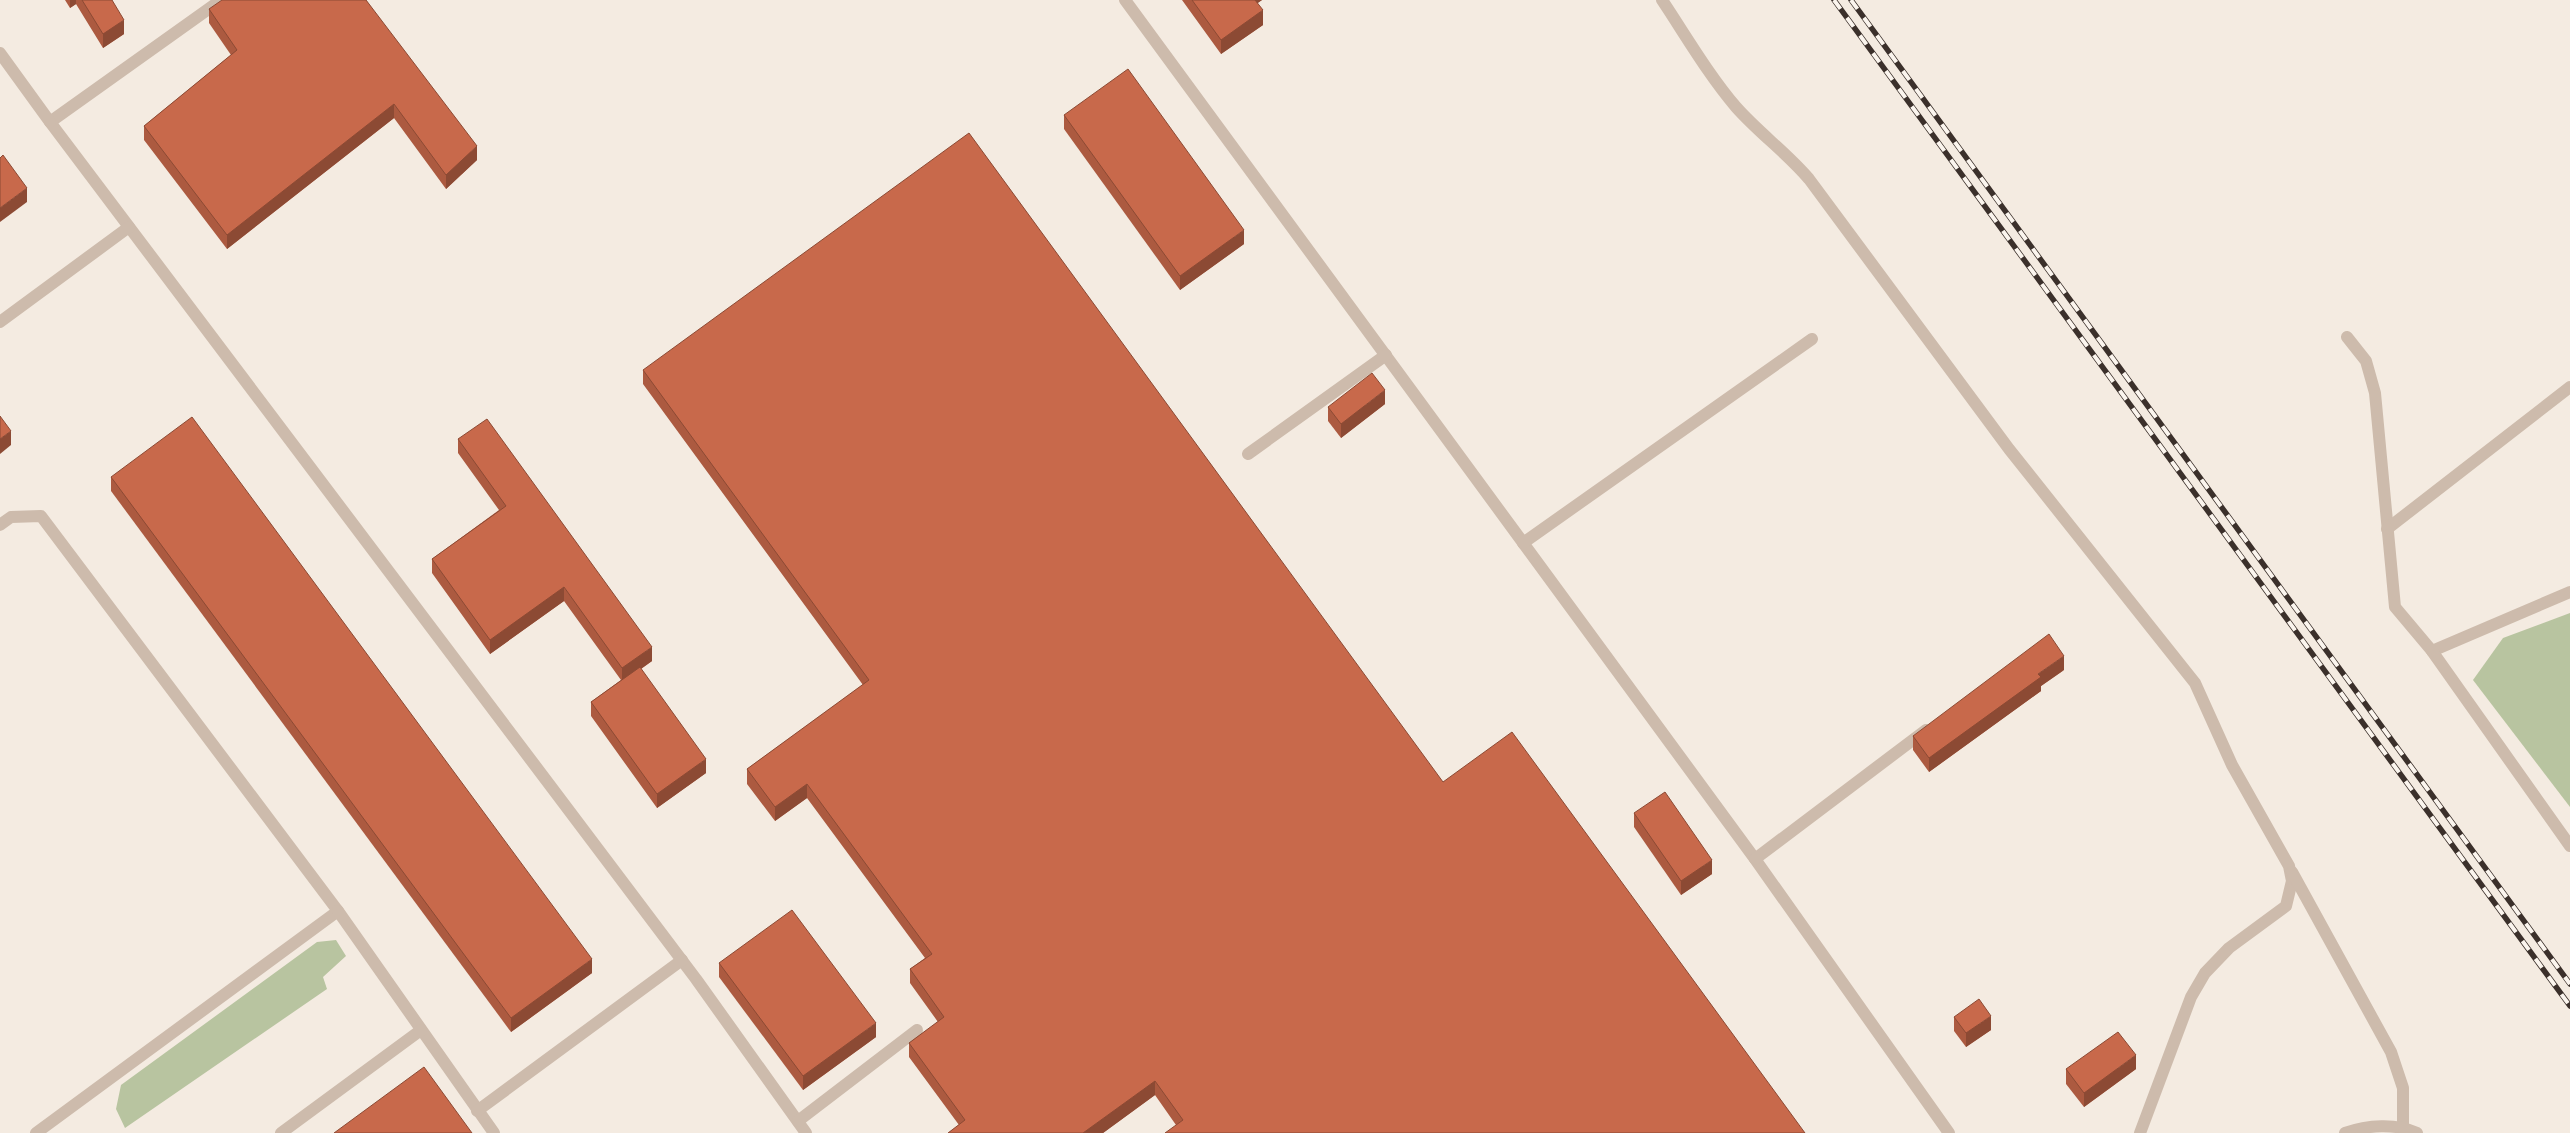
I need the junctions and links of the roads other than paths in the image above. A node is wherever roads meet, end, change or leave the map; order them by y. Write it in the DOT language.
graph roads {
  1 [pos="221,0"];
  2 [pos="1125,0"];
  3 [pos="1662,0"];
  4 [pos="0,53"];
  5 [pos="50,122"];
  6 [pos="129,227"];
  7 [pos="0,322"];
  8 [pos="2347,337"];
  9 [pos="1812,340"];
  10 [pos="1386,356"];
  11 [pos="2570,387"];
  12 [pos="1248,454"];
  13 [pos="0,525"];
  14 [pos="2387,529"];
  15 [pos="1524,544"];
  16 [pos="2570,592"];
  17 [pos="2432,651"];
  18 [pos="1940,719"];
  19 [pos="2570,846"];
  20 [pos="1755,860"];
  21 [pos="2289,866"];
  22 [pos="338,911"];
  23 [pos="682,960"];
  24 [pos="421,1030"];
  25 [pos="917,1030"];
  26 [pos="477,1111"];
  27 [pos="798,1121"];
  28 [pos="2404,1129"];
  29 [pos="36,1133"];
  30 [pos="281,1133"];
  31 [pos="494,1133"];
  32 [pos="806,1133"];
  33 [pos="1949,1133"];
  34 [pos="2140,1133"];
  35 [pos="2345,1133"];
  36 [pos="2418,1133"];
  1 -- 5 [label="street"];
  2 -- 10 [label="street"];
  3 -- 21 [label="street"];
  4 -- 5 [label="street"];
  5 -- 6 [label="street"];
  6 -- 7 [label="street"];
  6 -- 23 [label="street"];
  8 -- 14 [label="street"];
  9 -- 15 [label="street"];
  10 -- 12 [label="street"];
  10 -- 15 [label="street"];
  11 -- 14 [label="street"];
  13 -- 22 [label="street"];
  14 -- 17 [label="street"];
  15 -- 20 [label="street"];
  16 -- 17 [label="street"];
  17 -- 19 [label="street"];
  18 -- 20 [label="street"];
  20 -- 33 [label="street"];
  21 -- 28 [label="street"];
  21 -- 34 [label="street"];
  22 -- 24 [label="street"];
  22 -- 29 [label="street"];
  23 -- 26 [label="street"];
  23 -- 27 [label="street"];
  24 -- 26 [label="street"];
  24 -- 30 [label="street"];
  25 -- 27 [label="street"];
  26 -- 31 [label="street"];
  27 -- 32 [label="street"];
  28 -- 35 [label="street"];
  28 -- 36 [label="street"];
}
